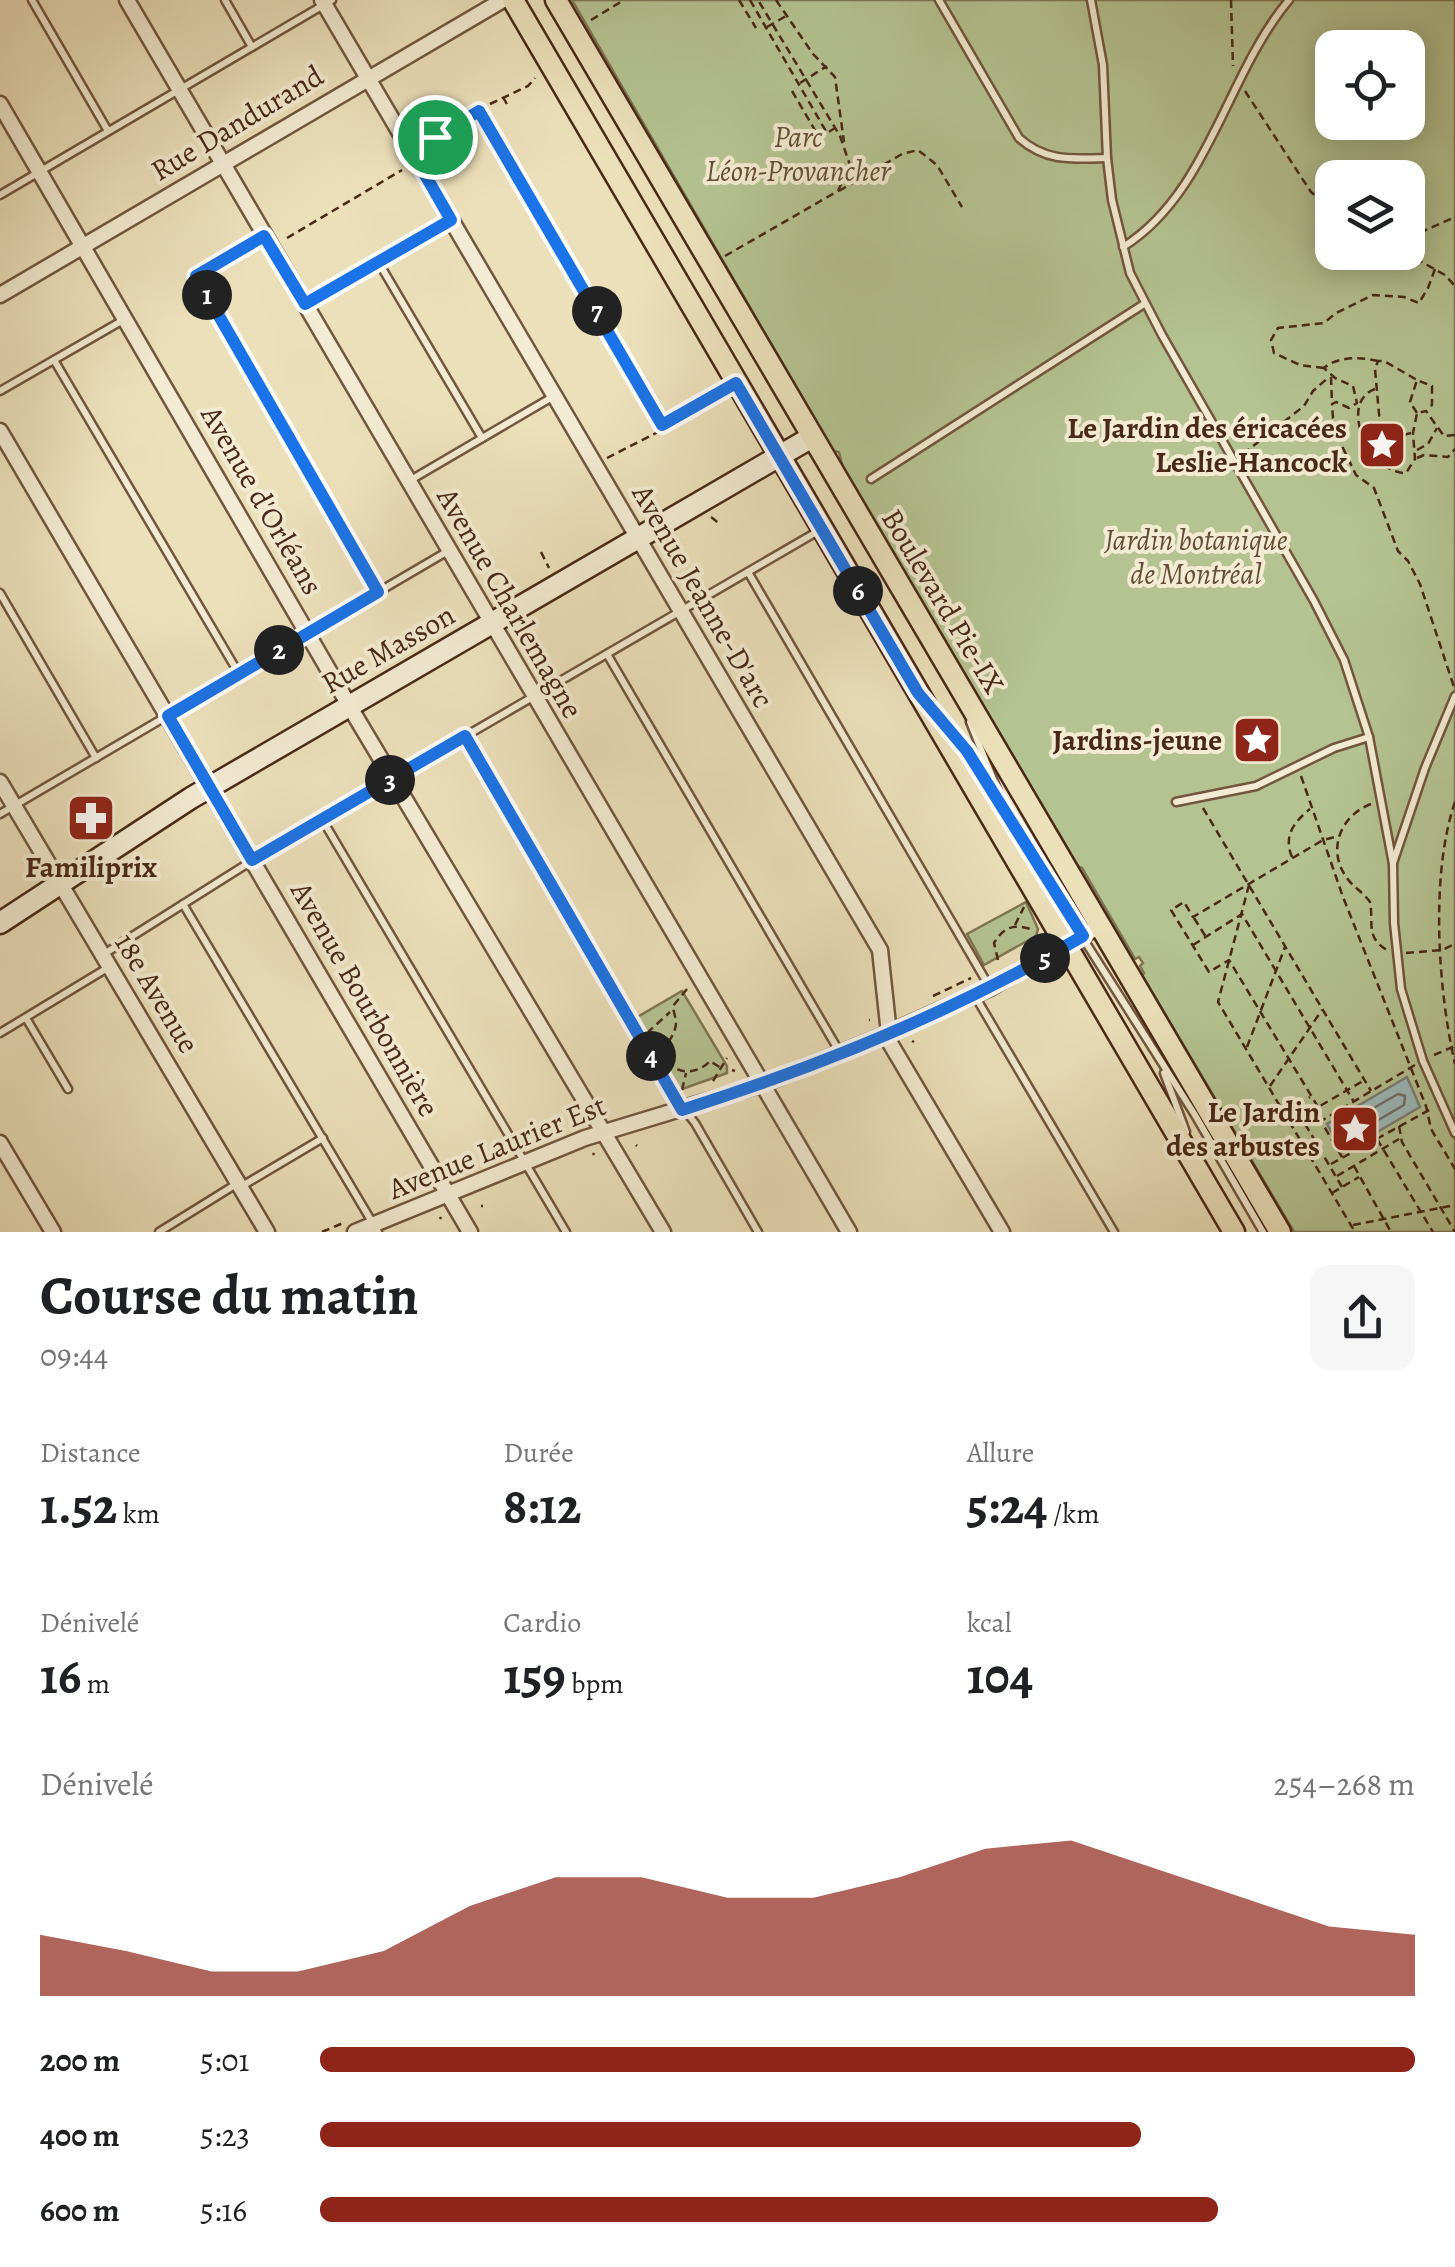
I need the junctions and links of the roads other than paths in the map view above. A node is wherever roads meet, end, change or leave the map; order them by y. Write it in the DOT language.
graph roads {
  1 [pos="32,0"];
  2 [pos="127,0"];
  3 [pos="225,0"];
  4 [pos="503,0"];
  5 [pos="512,0"];
  6 [pos="556,0"];
  7 [pos="939,0"];
  8 [pos="1091,0"];
  9 [pos="1289,0"];
  10 [pos="326,2"];
  11 [pos="252,47"];
  12 [pos="368,78"];
  13 [pos="179,90"];
  14 [pos="0,104"];
  15 [pos="108,131"];
  16 [pos="412,152"];
  17 [pos="1107,158"];
  18 [pos="222,163"];
  19 [pos="40,172"];
  20 [pos="0,195"];
  21 [pos="451,220"];
  22 [pos="264,236"];
  23 [pos="84,247"];
  24 [pos="1123,247"];
  25 [pos="379,263"];
  26 [pos="0,295"];
  27 [pos="305,304"];
  28 [pos="1144,304"];
  29 [pos="126,319"];
  30 [pos="54,360"];
  31 [pos="736,383"];
  32 [pos="0,391"];
  33 [pos="554,396"];
  34 [pos="0,431"];
  35 [pos="482,438"];
  36 [pos="812,438"];
  37 [pos="779,456"];
  38 [pos="871,479"];
  39 [pos="408,482"];
  40 [pos="822,530"];
  41 [pos="637,538"];
  42 [pos="449,550"];
  43 [pos="748,572"];
  44 [pos="0,592"];
  45 [pos="378,592"];
  46 [pos="679,612"];
  47 [pos="491,624"];
  48 [pos="307,634"];
  49 [pos="607,654"];
  50 [pos="239,674"];
  51 [pos="951,676"];
  52 [pos="918,693"];
  53 [pos="1455,693"];
  54 [pos="533,698"];
  55 [pos="350,706"];
  56 [pos="168,716"];
  57 [pos="465,736"];
  58 [pos="1369,737"];
  59 [pos="96,758"];
  60 [pos="393,778"];
  61 [pos="0,782"];
  62 [pos="210,787"];
  63 [pos="1176,802"];
  64 [pos="14,806"];
  65 [pos="1005,809"];
  66 [pos="0,814"];
  67 [pos="322,819"];
  68 [pos="252,860"];
  69 [pos="1393,864"];
  70 [pos="60,883"];
  71 [pos="183,904"];
  72 [pos="0,924"];
  73 [pos="1083,936"];
  74 [pos="106,961"];
  75 [pos="990,988"];
  76 [pos="974,994"];
  77 [pos="26,1018"];
  78 [pos="0,1033"];
  79 [pos="888,1034"];
  80 [pos="840,1053"];
  81 [pos="1160,1063"];
  82 [pos="763,1084"];
  83 [pos="68,1089"];
  84 [pos="682,1110"];
  85 [pos="602,1132"];
  86 [pos="1455,1132"];
  87 [pos="323,1138"];
  88 [pos="0,1144"];
  89 [pos="526,1161"];
  90 [pos="1204,1180"];
  91 [pos="239,1185"];
  92 [pos="448,1196"];
  93 [pos="351,1227"];
  94 [pos="376,1228"];
  95 [pos="53,1232"];
  96 [pos="159,1232"];
  97 [pos="267,1232"];
  98 [pos="470,1232"];
  99 [pos="566,1232"];
  100 [pos="663,1232"];
  101 [pos="758,1232"];
  102 [pos="849,1232"];
  103 [pos="1002,1232"];
  104 [pos="1114,1232"];
  105 [pos="1234,1232"];
  106 [pos="1263,1232"];
  107 [pos="1280,1232"];
  1 -- 15 [label="lane"];
  2 -- 13 [label="street, Avenue Charlemagne"];
  3 -- 11 [label="lane"];
  4 -- 12 [label="street, Rue Dandurand"];
  5 -- 31 [label="main road, Boulevard Pie-IX"];
  6 -- 36 [label="main road, Boulevard Pie-IX"];
  7 -- 17 [label="lane"];
  8 -- 17 [label="lane"];
  9 -- 24 [label="lane"];
  10 -- 11 [label="lane"];
  10 -- 12 [label="street, Avenue Jeanne-D'arc"];
  11 -- 13 [label="lane"];
  12 -- 16 [label="street, Avenue Jeanne-D'arc"];
  12 -- 18 [label="street, Rue Dandurand"];
  13 -- 15 [label="lane"];
  13 -- 18 [label="street, Avenue Charlemagne"];
  14 -- 19 [label="street, Avenue d'Orléans"];
  15 -- 19 [label="lane"];
  16 -- 21 [label="street, Avenue Jeanne-D'arc"];
  16 -- 31 [label="lane"];
  17 -- 24 [label="lane"];
  18 -- 22 [label="street, Avenue Charlemagne"];
  18 -- 23 [label="street, Rue Dandurand"];
  19 -- 20 [label="lane"];
  19 -- 23 [label="street, Avenue d'Orléans"];
  21 -- 25 [label="lane"];
  21 -- 33 [label="street, Avenue Jeanne-D'arc"];
  22 -- 27 [label="street, Avenue Charlemagne"];
  22 -- 45 [label="lane"];
  23 -- 26 [label="street, Rue Dandurand"];
  23 -- 29 [label="street, Avenue d'Orléans"];
  24 -- 28 [label="lane"];
  25 -- 27 [label="lane"];
  25 -- 35 [label="lane"];
  27 -- 39 [label="street, Avenue Charlemagne"];
  28 -- 38 [label="lane"];
  28 -- 58 [label="lane"];
  29 -- 30 [label="lane"];
  29 -- 48 [label="street, Avenue d'Orléans"];
  30 -- 32 [label="lane"];
  30 -- 50 [label="lane"];
  31 -- 37 [label="main road, Boulevard Pie-IX"];
  33 -- 35 [label="lane"];
  33 -- 41 [label="street, Avenue Jeanne-D'arc"];
  34 -- 56 [label="street, Avenue Bourbonnière"];
  35 -- 39 [label="lane"];
  36 -- 37 [label="street, Rue Masson"];
  36 -- 51 [label="main road, Boulevard Pie-IX"];
  37 -- 40 [label="main road, Boulevard Pie-IX"];
  37 -- 41 [label="street, Rue Masson"];
  39 -- 42 [label="street, Avenue Charlemagne"];
  40 -- 43 [label="lane"];
  40 -- 52 [label="main road, Boulevard Pie-IX"];
  41 -- 46 [label="street, Avenue Jeanne-D'arc"];
  41 -- 47 [label="street, Rue Masson"];
  42 -- 45 [label="lane"];
  42 -- 47 [label="street, Avenue Charlemagne"];
  43 -- 46 [label="lane"];
  43 -- 75 [label="lane"];
  44 -- 59 [label="lane"];
  45 -- 48 [label="lane"];
  46 -- 49 [label="lane"];
  46 -- 79 [label="street, Avenue Jeanne-D'arc"];
  47 -- 54 [label="street, Avenue Charlemagne"];
  47 -- 55 [label="street, Rue Masson"];
  48 -- 50 [label="lane"];
  48 -- 55 [label="street, Avenue d'Orléans"];
  49 -- 54 [label="lane"];
  49 -- 80 [label="lane"];
  50 -- 56 [label="lane"];
  51 -- 65 [label="lane"];
  51 -- 73 [label="main road, Boulevard Pie-IX"];
  52 -- 65 [label="lane"];
  52 -- 73 [label="main road, Boulevard Pie-IX"];
  53 -- 69 [label="lane"];
  54 -- 57 [label="lane"];
  54 -- 82 [label="street, Avenue Charlemagne"];
  55 -- 60 [label="street, Avenue d'Orléans"];
  55 -- 62 [label="street, Rue Masson"];
  56 -- 59 [label="lane"];
  56 -- 62 [label="street, Avenue Bourbonnière"];
  57 -- 60 [label="lane"];
  57 -- 84 [label="lane"];
  58 -- 63 [label="lane"];
  58 -- 69 [label="lane"];
  59 -- 64 [label="lane"];
  60 -- 67 [label="lane"];
  60 -- 85 [label="street, Avenue d'Orléans"];
  61 -- 64 [label="street, 18e Avenue"];
  62 -- 68 [label="street, Avenue Bourbonnière"];
  62 -- 70 [label="street, Rue Masson"];
  64 -- 66 [label="lane"];
  64 -- 70 [label="street, 18e Avenue"];
  65 -- 73 [label="lane"];
  67 -- 68 [label="lane"];
  67 -- 89 [label="lane"];
  68 -- 71 [label="lane"];
  68 -- 92 [label="street, Avenue Bourbonnière"];
  69 -- 86 [label="lane"];
  70 -- 72 [label="street, Rue Masson"];
  70 -- 74 [label="street, 18e Avenue"];
  71 -- 74 [label="lane"];
  71 -- 87 [label="lane"];
  73 -- 75 [label="street, Avenue Laurier Est"];
  73 -- 81 [label="lane"];
  73 -- 90 [label="main road, Boulevard Pie-IX"];
  73 -- 107 [label="main road, Boulevard Pie-IX"];
  74 -- 77 [label="lane"];
  74 -- 91 [label="street, 18e Avenue"];
  75 -- 76 [label="street, Avenue Laurier Est"];
  76 -- 79 [label="street, Avenue Laurier Est"];
  76 -- 104 [label="lane"];
  77 -- 78 [label="lane"];
  77 -- 83 [label="lane"];
  79 -- 80 [label="street, Avenue Laurier Est"];
  79 -- 103 [label="street, Avenue Jeanne-D'arc"];
  80 -- 82 [label="street, Avenue Laurier Est"];
  81 -- 90 [label="lane"];
  81 -- 106 [label="lane"];
  82 -- 84 [label="street, Avenue Laurier Est"];
  82 -- 102 [label="street, Avenue Charlemagne"];
  84 -- 85 [label="street, Avenue Laurier Est"];
  84 -- 101 [label="lane"];
  85 -- 89 [label="street, Avenue Laurier Est"];
  85 -- 100 [label="street, Avenue d'Orléans"];
  87 -- 91 [label="lane"];
  87 -- 94 [label="lane"];
  88 -- 95 [label="street"];
  89 -- 92 [label="street, Avenue Laurier Est"];
  89 -- 99 [label="lane"];
  90 -- 105 [label="main road, Boulevard Pie-IX"];
  91 -- 96 [label="lane"];
  91 -- 97 [label="street, 18e Avenue"];
  92 -- 94 [label="street, Avenue Laurier Est"];
  92 -- 98 [label="street, Avenue Bourbonnière"];
  93 -- 94 [label="street, Avenue Laurier Est"];
}
